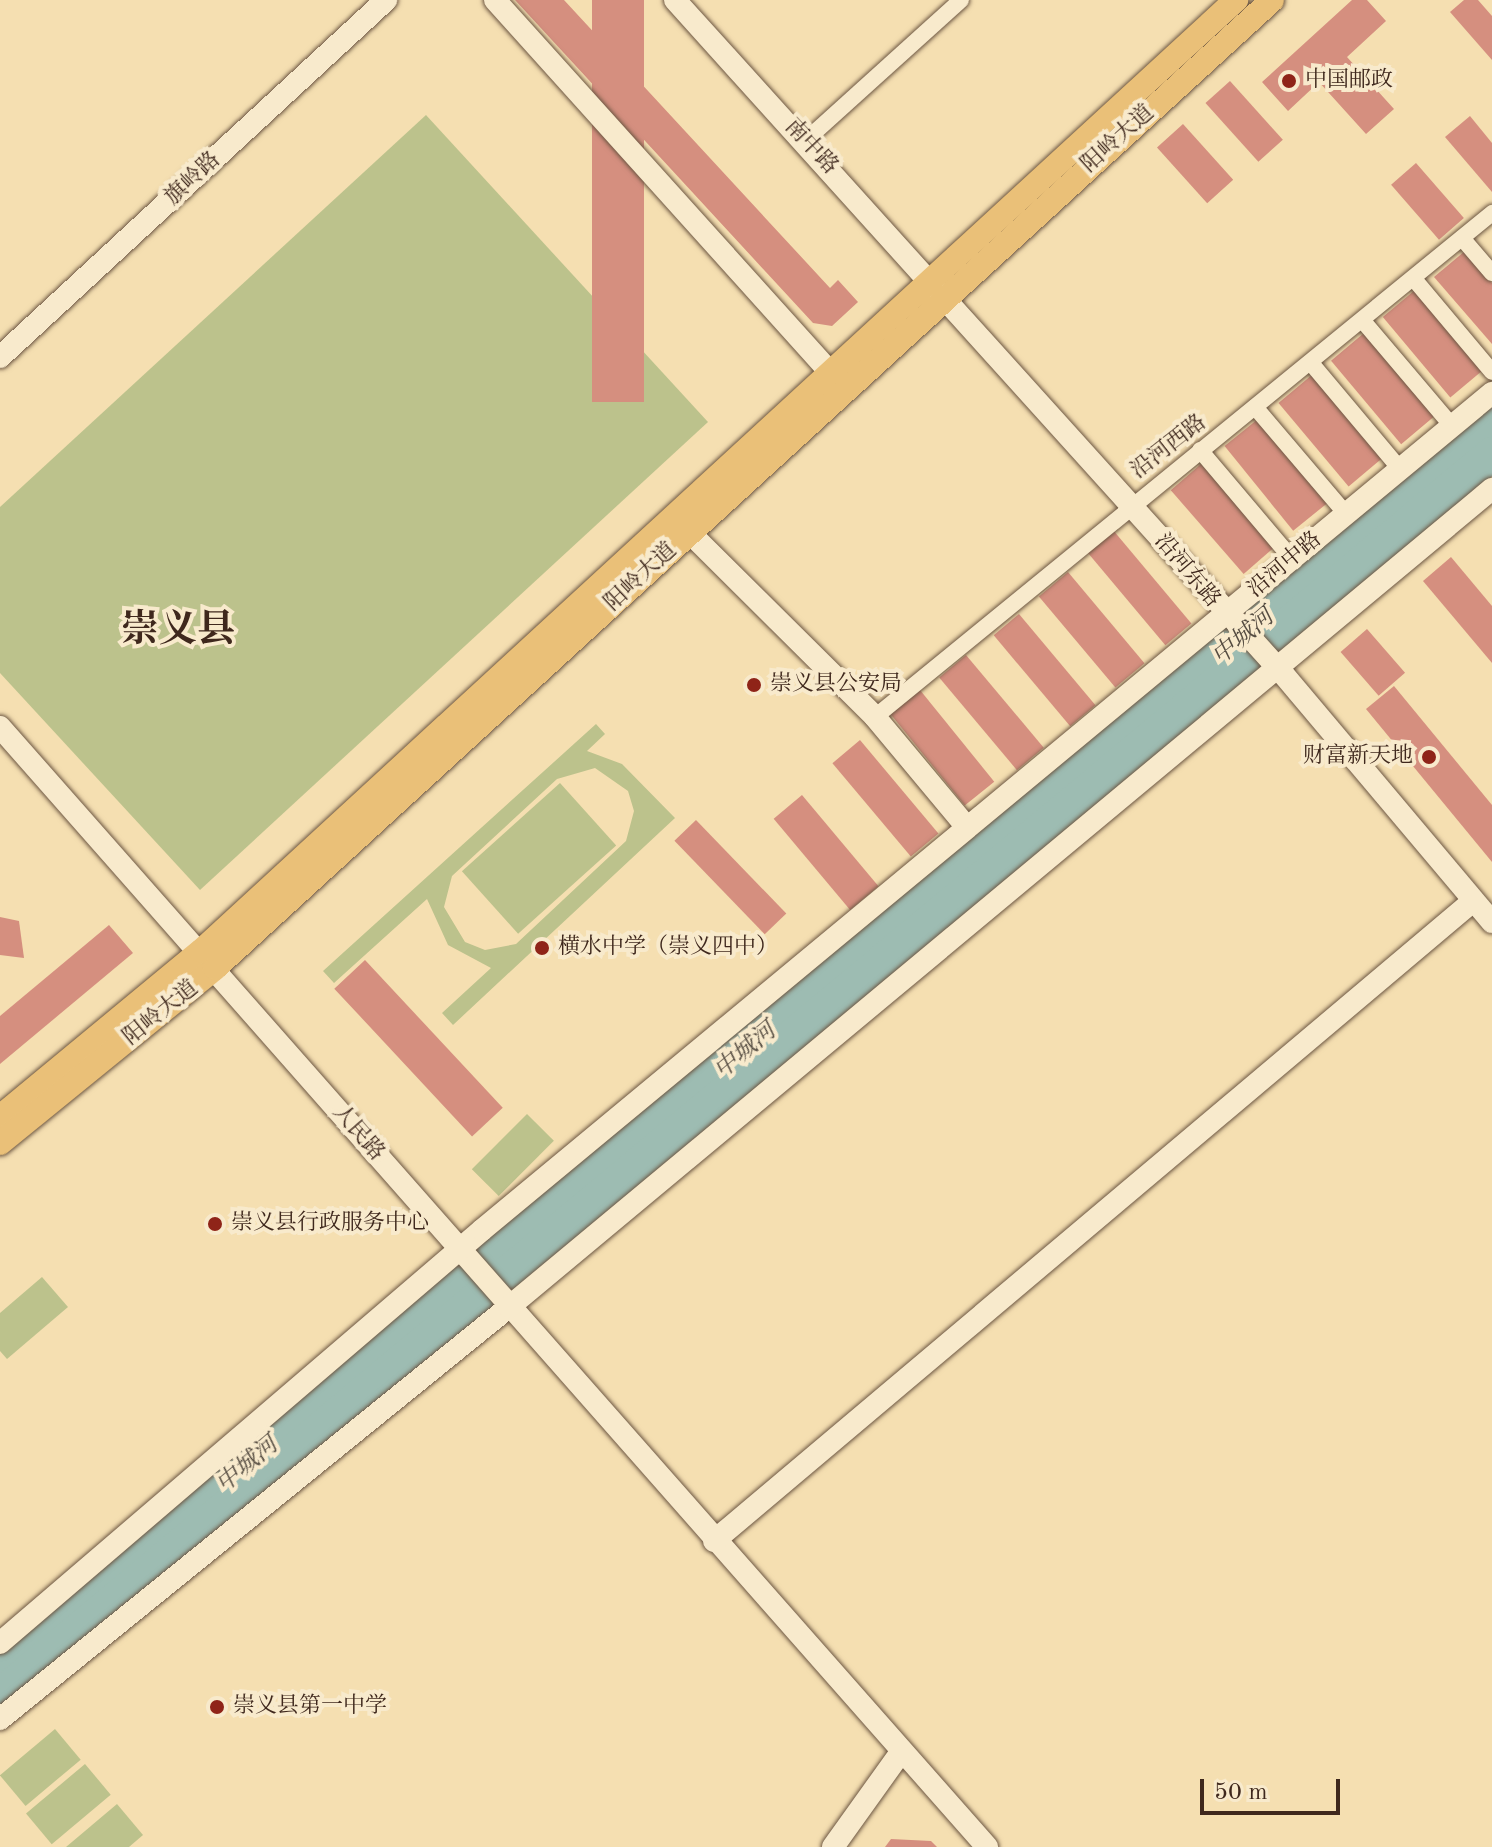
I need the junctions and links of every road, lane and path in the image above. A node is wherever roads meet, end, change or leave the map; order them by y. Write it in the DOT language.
graph roads {
  1 [pos="386,0"];
  2 [pos="495,0"];
  3 [pos="675,0"];
  4 [pos="961,0"];
  5 [pos="1236,0"];
  6 [pos="1272,0"];
  7 [pos="805,141"];
  8 [pos="1492,213"];
  9 [pos="1462,238"];
  10 [pos="1492,273"];
  11 [pos="1414,279"];
  12 [pos="938,286"];
  13 [pos="1363,321"];
  14 [pos="0,357"];
  15 [pos="1311,363"];
  16 [pos="830,372"];
  17 [pos="1492,372"];
  18 [pos="1492,393"];
  19 [pos="1255,407"];
  20 [pos="1452,426"];
  21 [pos="1200,450"];
  22 [pos="1400,469"];
  23 [pos="1492,489"];
  24 [pos="1132,505"];
  25 [pos="1346,514"];
  26 [pos="689,532"];
  27 [pos="1292,559"];
  28 [pos="1228,619"];
  29 [pos="1269,664"];
  30 [pos="875,717"];
  31 [pos="0,727"];
  32 [pos="965,825"];
  33 [pos="1473,901"];
  34 [pos="1492,922"];
  35 [pos="208,960"];
  36 [pos="0,1117"];
  37 [pos="0,1143"];
  38 [pos="464,1254"];
  39 [pos="503,1300"];
  40 [pos="714,1541"];
  41 [pos="0,1643"];
  42 [pos="0,1719"];
  43 [pos="901,1752"];
  44 [pos="833,1847"];
  45 [pos="987,1847"];
  1 -- 14 [label="street, 旗岭路"];
  2 -- 16 [label="street"];
  3 -- 7 [label="street, 南中路"];
  4 -- 7 [label="street"];
  5 -- 12 [label="main road, 阳岭大道"];
  6 -- 12 [label="main road, 阳岭大道"];
  7 -- 12 [label="street, 南中路"];
  8 -- 9 [label="street, 沿河西路"];
  9 -- 10 [label="street"];
  9 -- 11 [label="street, 沿河西路"];
  11 -- 13 [label="street, 沿河西路"];
  11 -- 17 [label="street"];
  12 -- 16 [label="main road, 阳岭大道"];
  12 -- 24 [label="street, 沿河东路"];
  12 -- 26 [label="main road, 阳岭大道"];
  13 -- 15 [label="street, 沿河西路"];
  13 -- 20 [label="street"];
  15 -- 19 [label="street, 沿河西路"];
  15 -- 22 [label="street"];
  16 -- 35 [label="main road, 阳岭大道"];
  18 -- 20 [label="street, 沿河中路"];
  19 -- 21 [label="street, 沿河西路"];
  19 -- 25 [label="street"];
  20 -- 22 [label="street, 沿河中路"];
  21 -- 24 [label="street, 沿河西路"];
  21 -- 27 [label="street"];
  22 -- 25 [label="street, 沿河中路"];
  23 -- 29 [label="street"];
  24 -- 28 [label="street, 沿河东路"];
  24 -- 30 [label="street, 沿河西路"];
  25 -- 27 [label="street, 沿河中路"];
  26 -- 30 [label="street"];
  26 -- 35 [label="main road, 阳岭大道"];
  27 -- 28 [label="street, 沿河中路"];
  28 -- 29 [label="street, 沿河东路"];
  28 -- 32 [label="street, 沿河中路"];
  29 -- 33 [label="street, 沿河东路"];
  29 -- 39 [label="street"];
  30 -- 32 [label="street"];
  31 -- 35 [label="street, 人民路"];
  32 -- 38 [label="street, 沿河中路"];
  33 -- 34 [label="street, 沿河东路"];
  33 -- 40 [label="street"];
  35 -- 36 [label="main road, 阳岭大道"];
  35 -- 37 [label="main road, 阳岭大道"];
  35 -- 38 [label="street, 人民路"];
  38 -- 39 [label="street, 人民路"];
  38 -- 41 [label="street, 沿河中路"];
  39 -- 40 [label="street, 人民路"];
  39 -- 42 [label="street"];
  40 -- 43 [label="street, 人民路"];
  43 -- 44 [label="street"];
  43 -- 45 [label="street, 人民路"];
}
